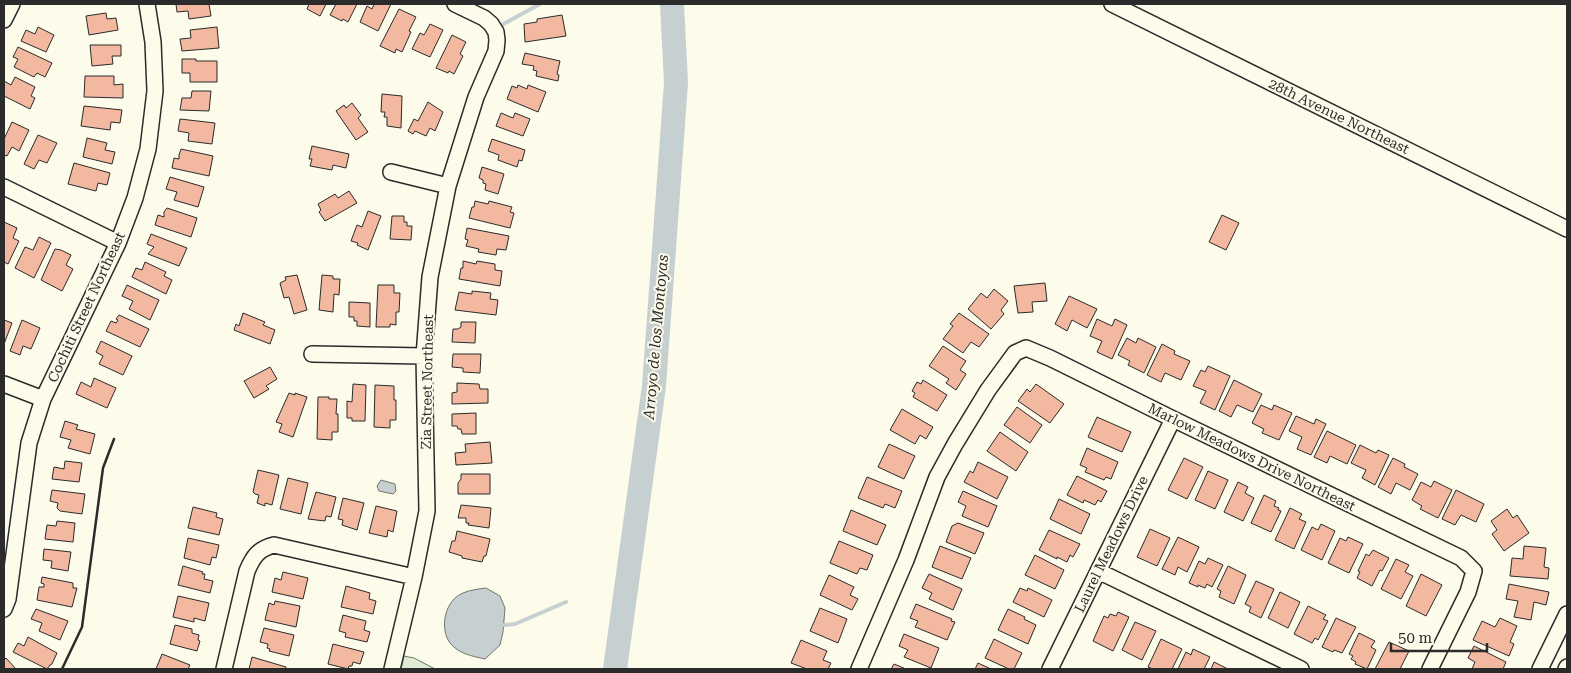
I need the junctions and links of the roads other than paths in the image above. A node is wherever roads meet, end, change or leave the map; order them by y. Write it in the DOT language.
graph roads {
  1 [pos="12,4"];
  2 [pos="147,4"];
  3 [pos="455,4"];
  4 [pos="1112,4"];
  5 [pos="4,20"];
  6 [pos="391,172"];
  7 [pos="448,186"];
  8 [pos="4,187"];
  9 [pos="1567,229"];
  10 [pos="118,243"];
  11 [pos="312,354"];
  12 [pos="424,356"];
  13 [pos="4,384"];
  14 [pos="43,399"];
  15 [pos="1173,419"];
  16 [pos="1098,571"];
  17 [pos="414,577"];
  18 [pos="4,609"];
  19 [pos="1567,614"];
  20 [pos="224,669"];
  21 [pos="392,669"];
  22 [pos="859,669"];
  23 [pos="1050,669"];
  24 [pos="1301,669"];
  25 [pos="1430,669"];
  26 [pos="1540,669"];
  1 -- 5 [label="street"];
  2 -- 10 [label="street, Cochiti Street Northeast"];
  3 -- 7 [label="street, Zia Street Northeast"];
  4 -- 9 [label="street, 28th Avenue Northeast"];
  6 -- 7 [label="street"];
  7 -- 12 [label="street, Zia Street Northeast"];
  8 -- 10 [label="street"];
  10 -- 14 [label="street, Cochiti Street Northeast"];
  11 -- 12 [label="street"];
  12 -- 17 [label="street, Zia Street Northeast"];
  13 -- 14 [label="street"];
  14 -- 18 [label="street, Cochiti Street Northeast"];
  15 -- 16 [label="street, Laurel Meadows Drive"];
  15 -- 22 [label="street, Marlow Meadows Drive Northeast"];
  15 -- 25 [label="street, Marlow Meadows Drive Northeast"];
  16 -- 23 [label="street, Laurel Meadows Drive"];
  16 -- 24 [label="street"];
  17 -- 20 [label="street"];
  17 -- 21 [label="street, Zia Street Northeast"];
  19 -- 26 [label="street"];
}
